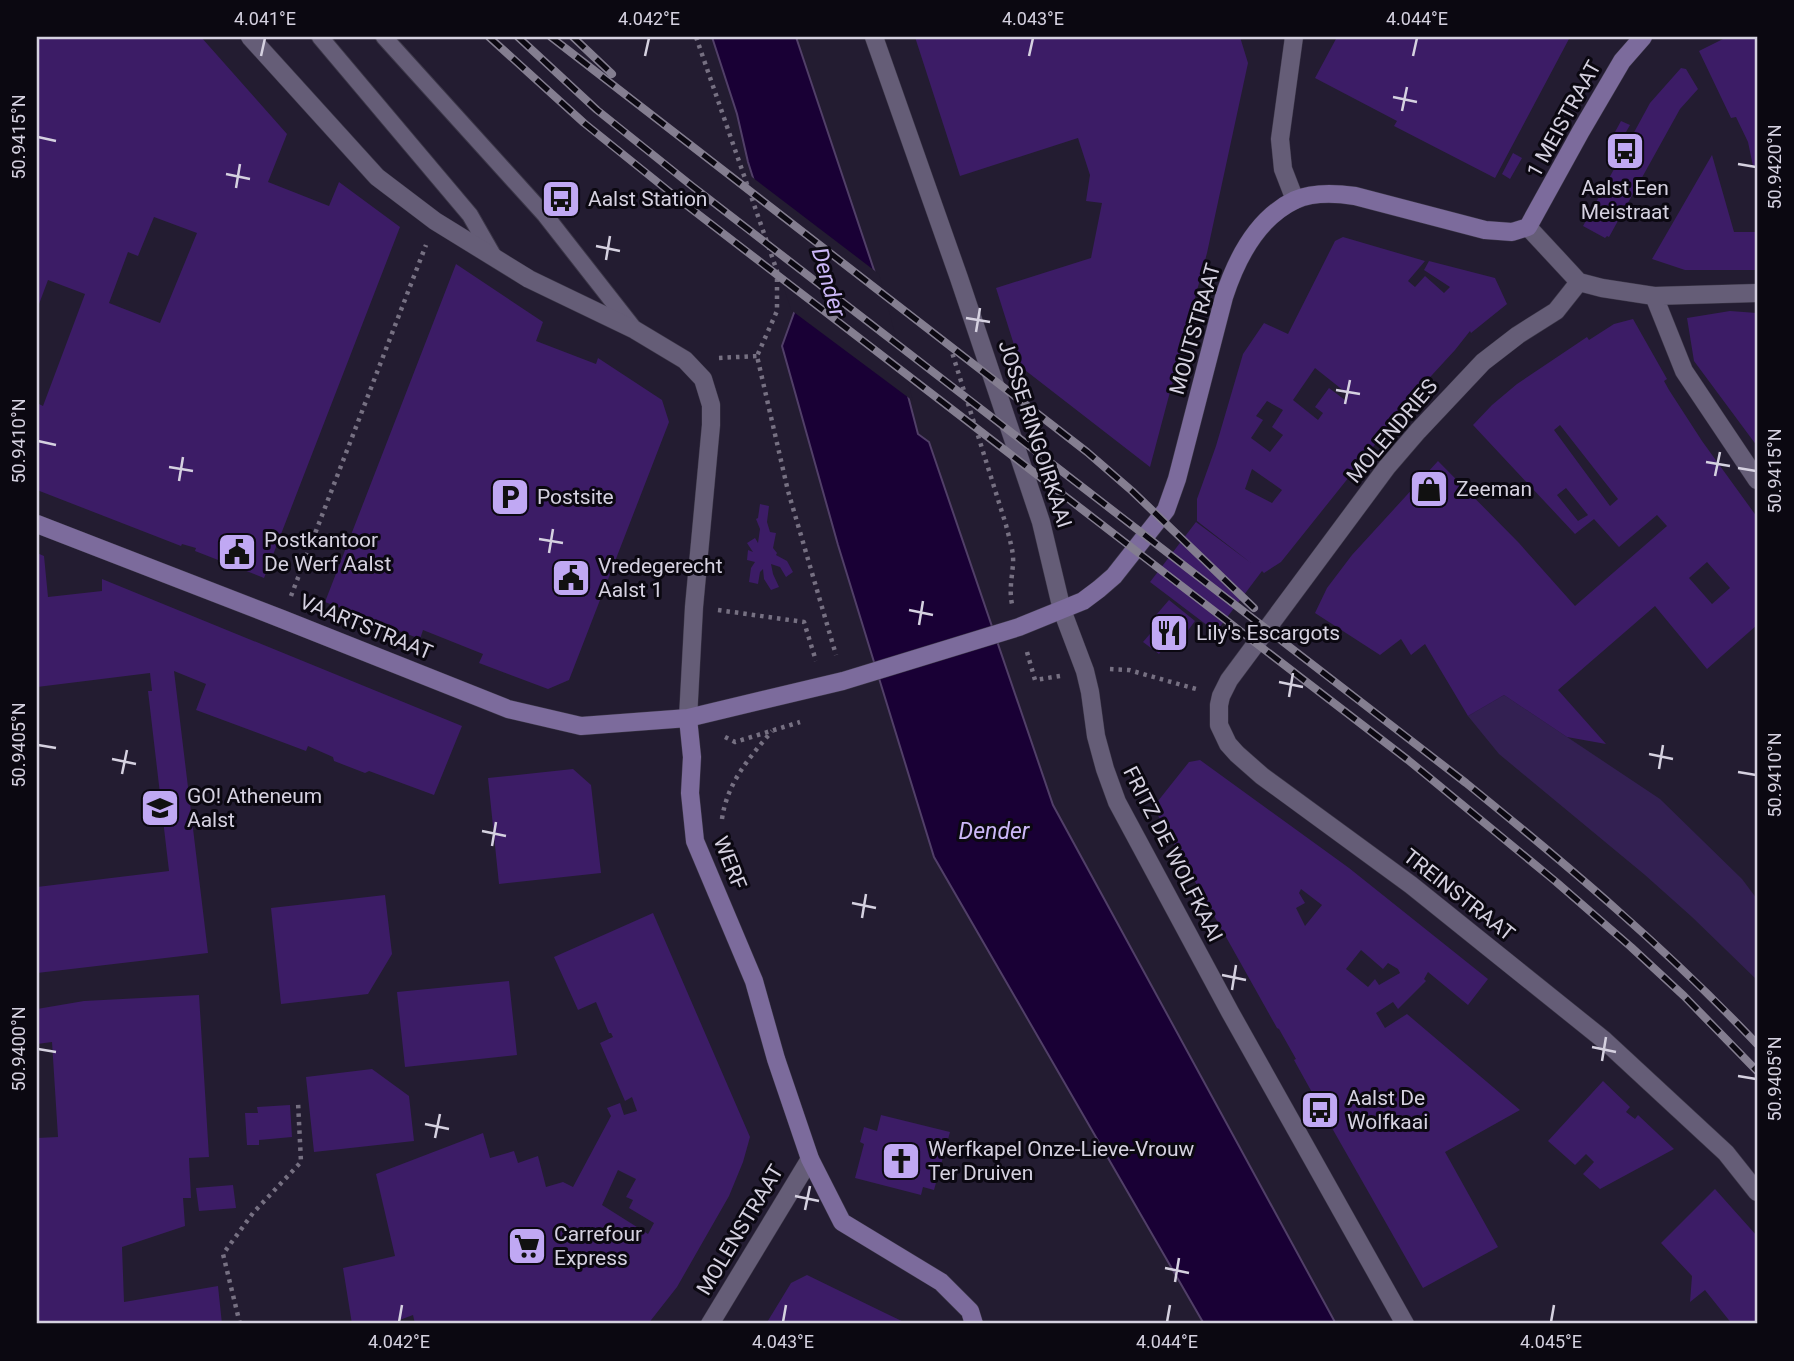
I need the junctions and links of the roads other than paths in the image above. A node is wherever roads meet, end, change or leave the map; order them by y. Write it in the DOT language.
graph roads {
  1 [pos="250,37"];
  2 [pos="320,37"];
  3 [pos="384,37"];
  4 [pos="874,37"];
  5 [pos="1294,37"];
  6 [pos="1643,37"];
  7 [pos="1295,200"];
  8 [pos="1528,226"];
  9 [pos="494,257"];
  10 [pos="1579,282"];
  11 [pos="1757,293"];
  12 [pos="1654,296"];
  13 [pos="635,330"];
  14 [pos="1757,480"];
  15 [pos="37,524"];
  16 [pos="1062,610"];
  17 [pos="1221,696"];
  18 [pos="688,718"];
  19 [pos="810,1159"];
  20 [pos="1757,1192"];
  21 [pos="710,1324"];
  22 [pos="974,1324"];
  23 [pos="1405,1324"];
  1 -- 9 [label="street"];
  2 -- 9 [label="lane"];
  3 -- 13 [label="lane"];
  4 -- 16 [label="street, JOSSE RINGOIRKAAI"];
  5 -- 7 [label="street"];
  6 -- 8 [label="street, 1 MEISTRAAT"];
  7 -- 8 [label="street"];
  7 -- 16 [label="street, MOUTSTRAAT"];
  8 -- 10 [label="street"];
  9 -- 13 [label="street"];
  10 -- 12 [label="street"];
  10 -- 17 [label="street, MOLENDRIES"];
  11 -- 12 [label="street"];
  12 -- 14 [label="street"];
  13 -- 18 [label="street"];
  15 -- 18 [label="street, VAARTSTRAAT"];
  16 -- 18 [label="street"];
  16 -- 23 [label="street, FRITZ DE WOLFKAAI"];
  17 -- 20 [label="street, TREINSTRAAT"];
  18 -- 19 [label="street, WERF"];
  19 -- 21 [label="street, MOLENSTRAAT"];
  19 -- 22 [label="street, WERF"];
}
